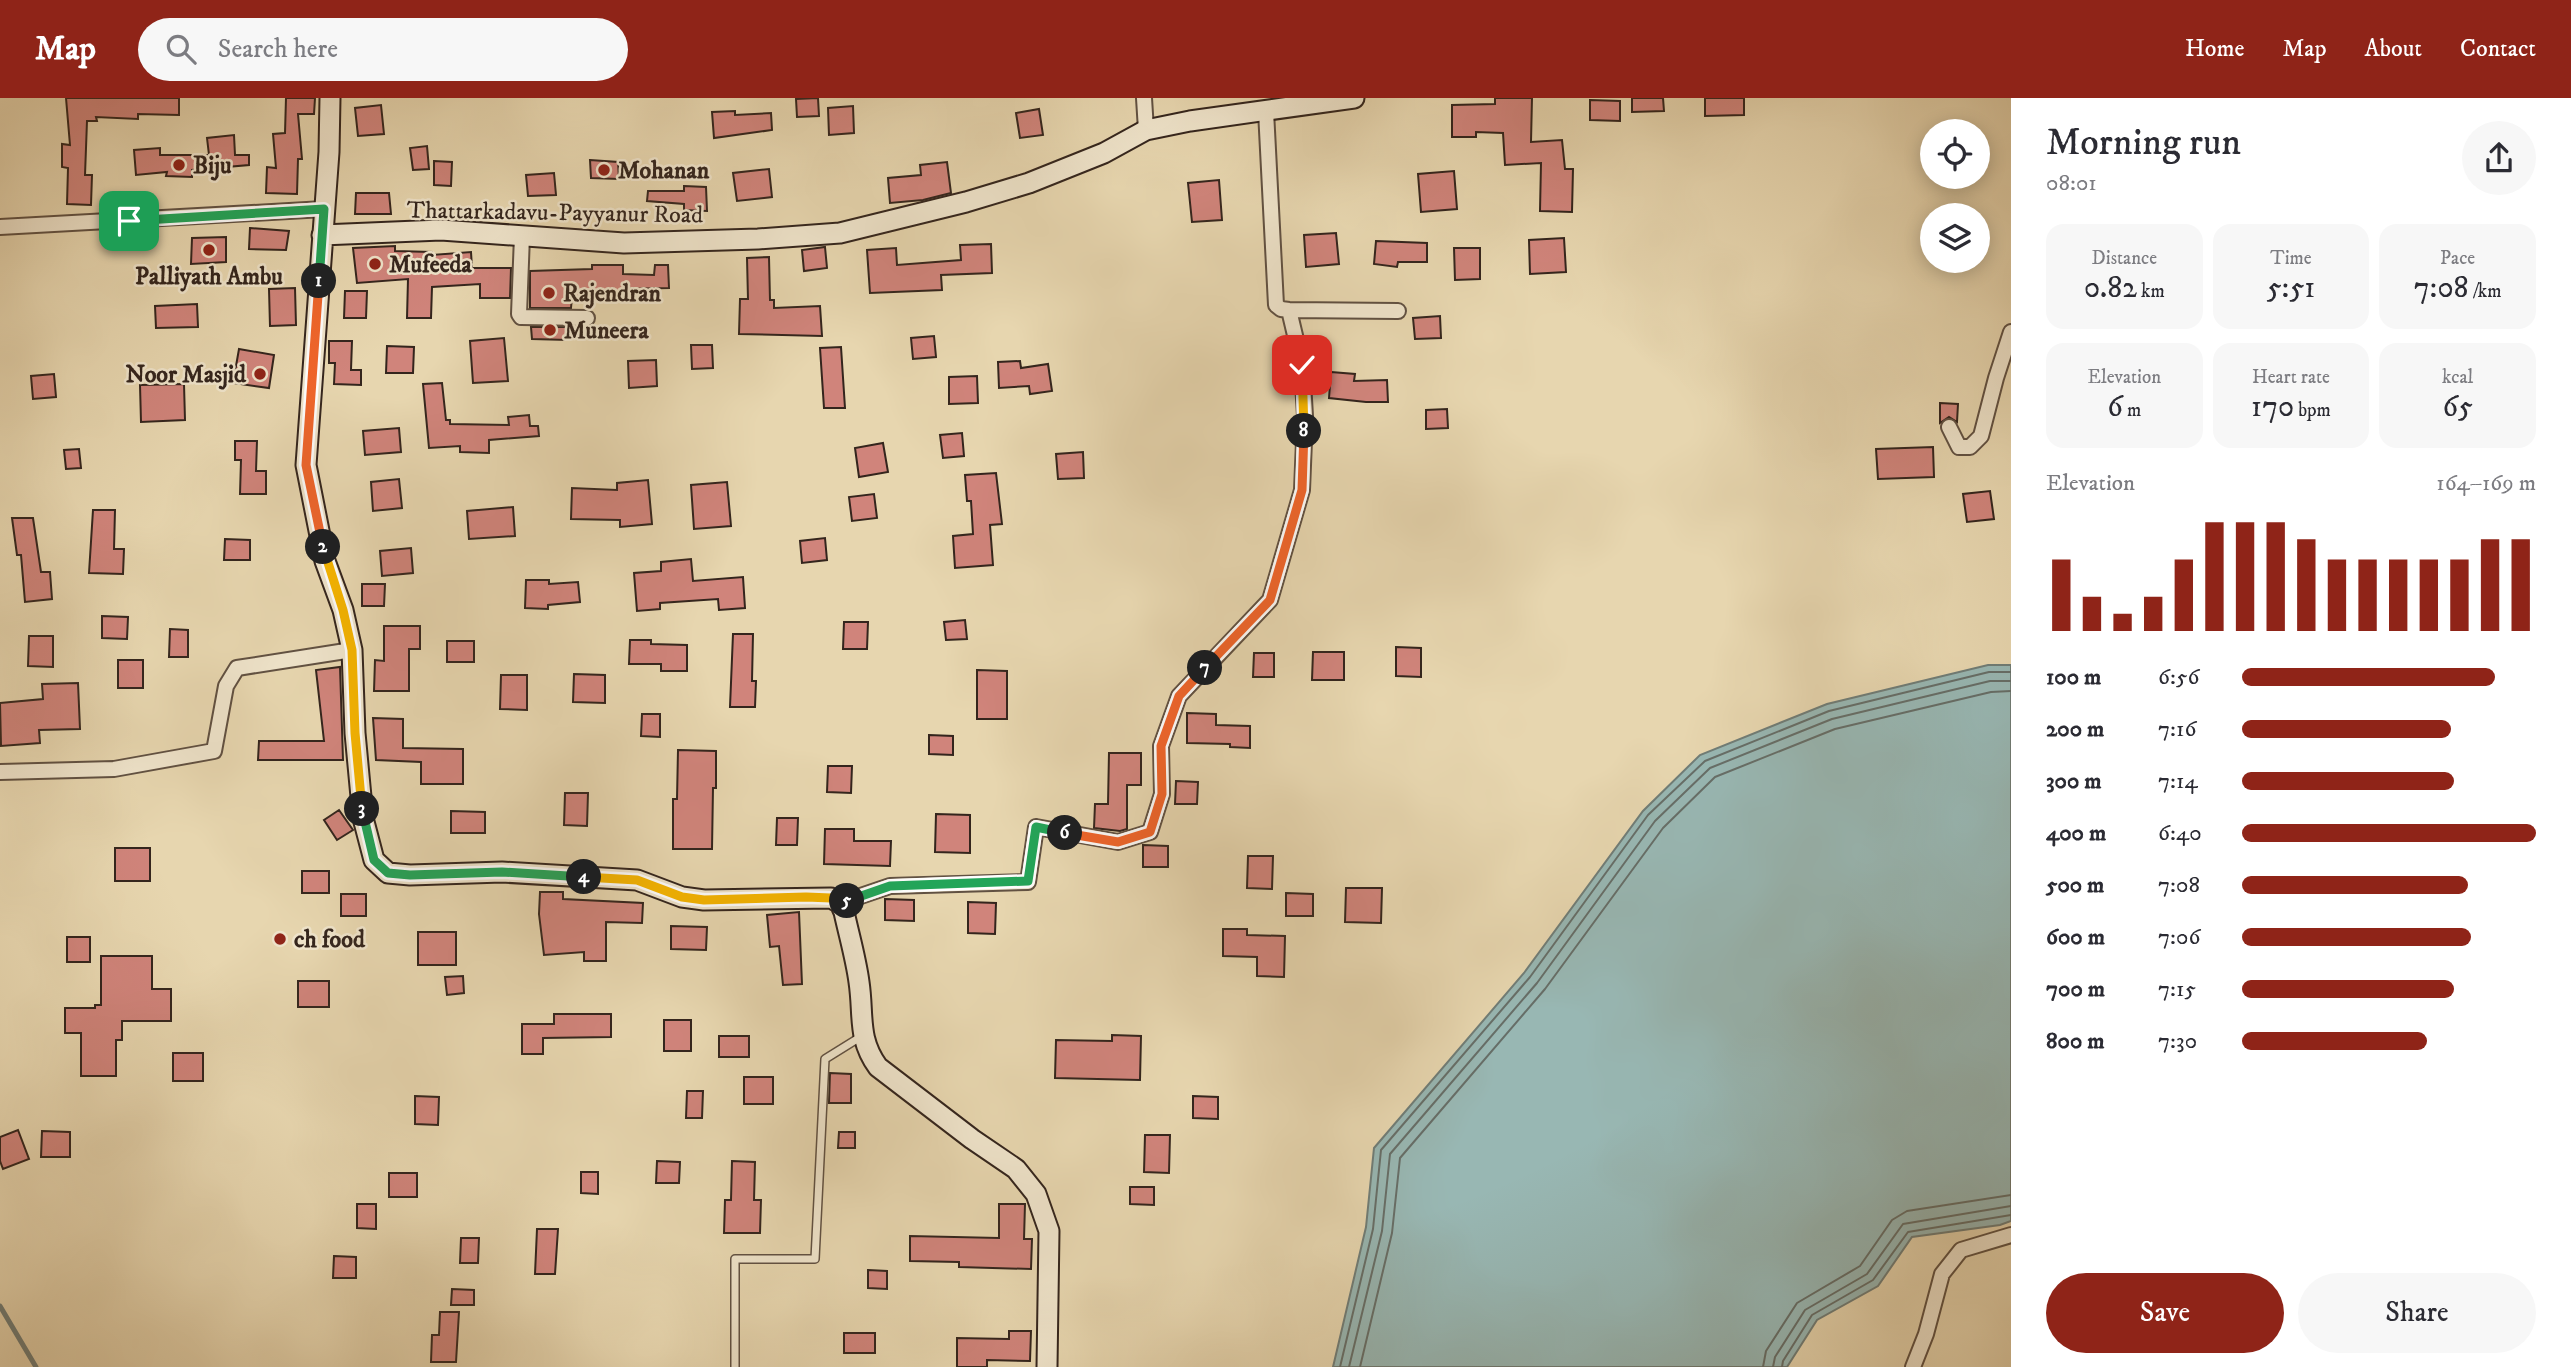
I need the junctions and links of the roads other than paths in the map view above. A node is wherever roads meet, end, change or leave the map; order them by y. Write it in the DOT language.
graph roads {
  1 [pos="330,98"];
  2 [pos="1144,98"];
  3 [pos="1354,98"];
  4 [pos="1266,111"];
  5 [pos="1146,130"];
  6 [pos="324,209"];
  7 [pos="0,227"];
  8 [pos="322,236"];
  9 [pos="522,236"];
  10 [pos="1289,310"];
  11 [pos="1398,311"];
  12 [pos="587,318"];
  13 [pos="2011,332"];
  14 [pos="1949,427"];
  15 [pos="352,650"];
  16 [pos="0,772"];
  17 [pos="840,903"];
  18 [pos="862,1036"];
  19 [pos="2011,1235"];
  20 [pos="735,1367"];
  21 [pos="1047,1367"];
  22 [pos="1913,1367"];
  1 -- 6 [label="main road"];
  2 -- 5 [label="street"];
  3 -- 4 [label="main road, Thattarkadavu-Payyanur Road"];
  4 -- 5 [label="main road, Thattarkadavu-Payyanur Road"];
  4 -- 10 [label="street"];
  5 -- 9 [label="main road, Thattarkadavu-Payyanur Road"];
  6 -- 7 [label="street"];
  6 -- 8 [label="main road"];
  8 -- 9 [label="main road, Thattarkadavu-Payyanur Road"];
  8 -- 15 [label="main road"];
  9 -- 12 [label="street"];
  10 -- 11 [label="street"];
  10 -- 17 [label="street"];
  13 -- 14 [label="street"];
  15 -- 16 [label="street"];
  15 -- 17 [label="main road"];
  17 -- 18 [label="main road"];
  18 -- 20 [label="lane"];
  18 -- 21 [label="main road"];
  19 -- 22 [label="street"];
}
